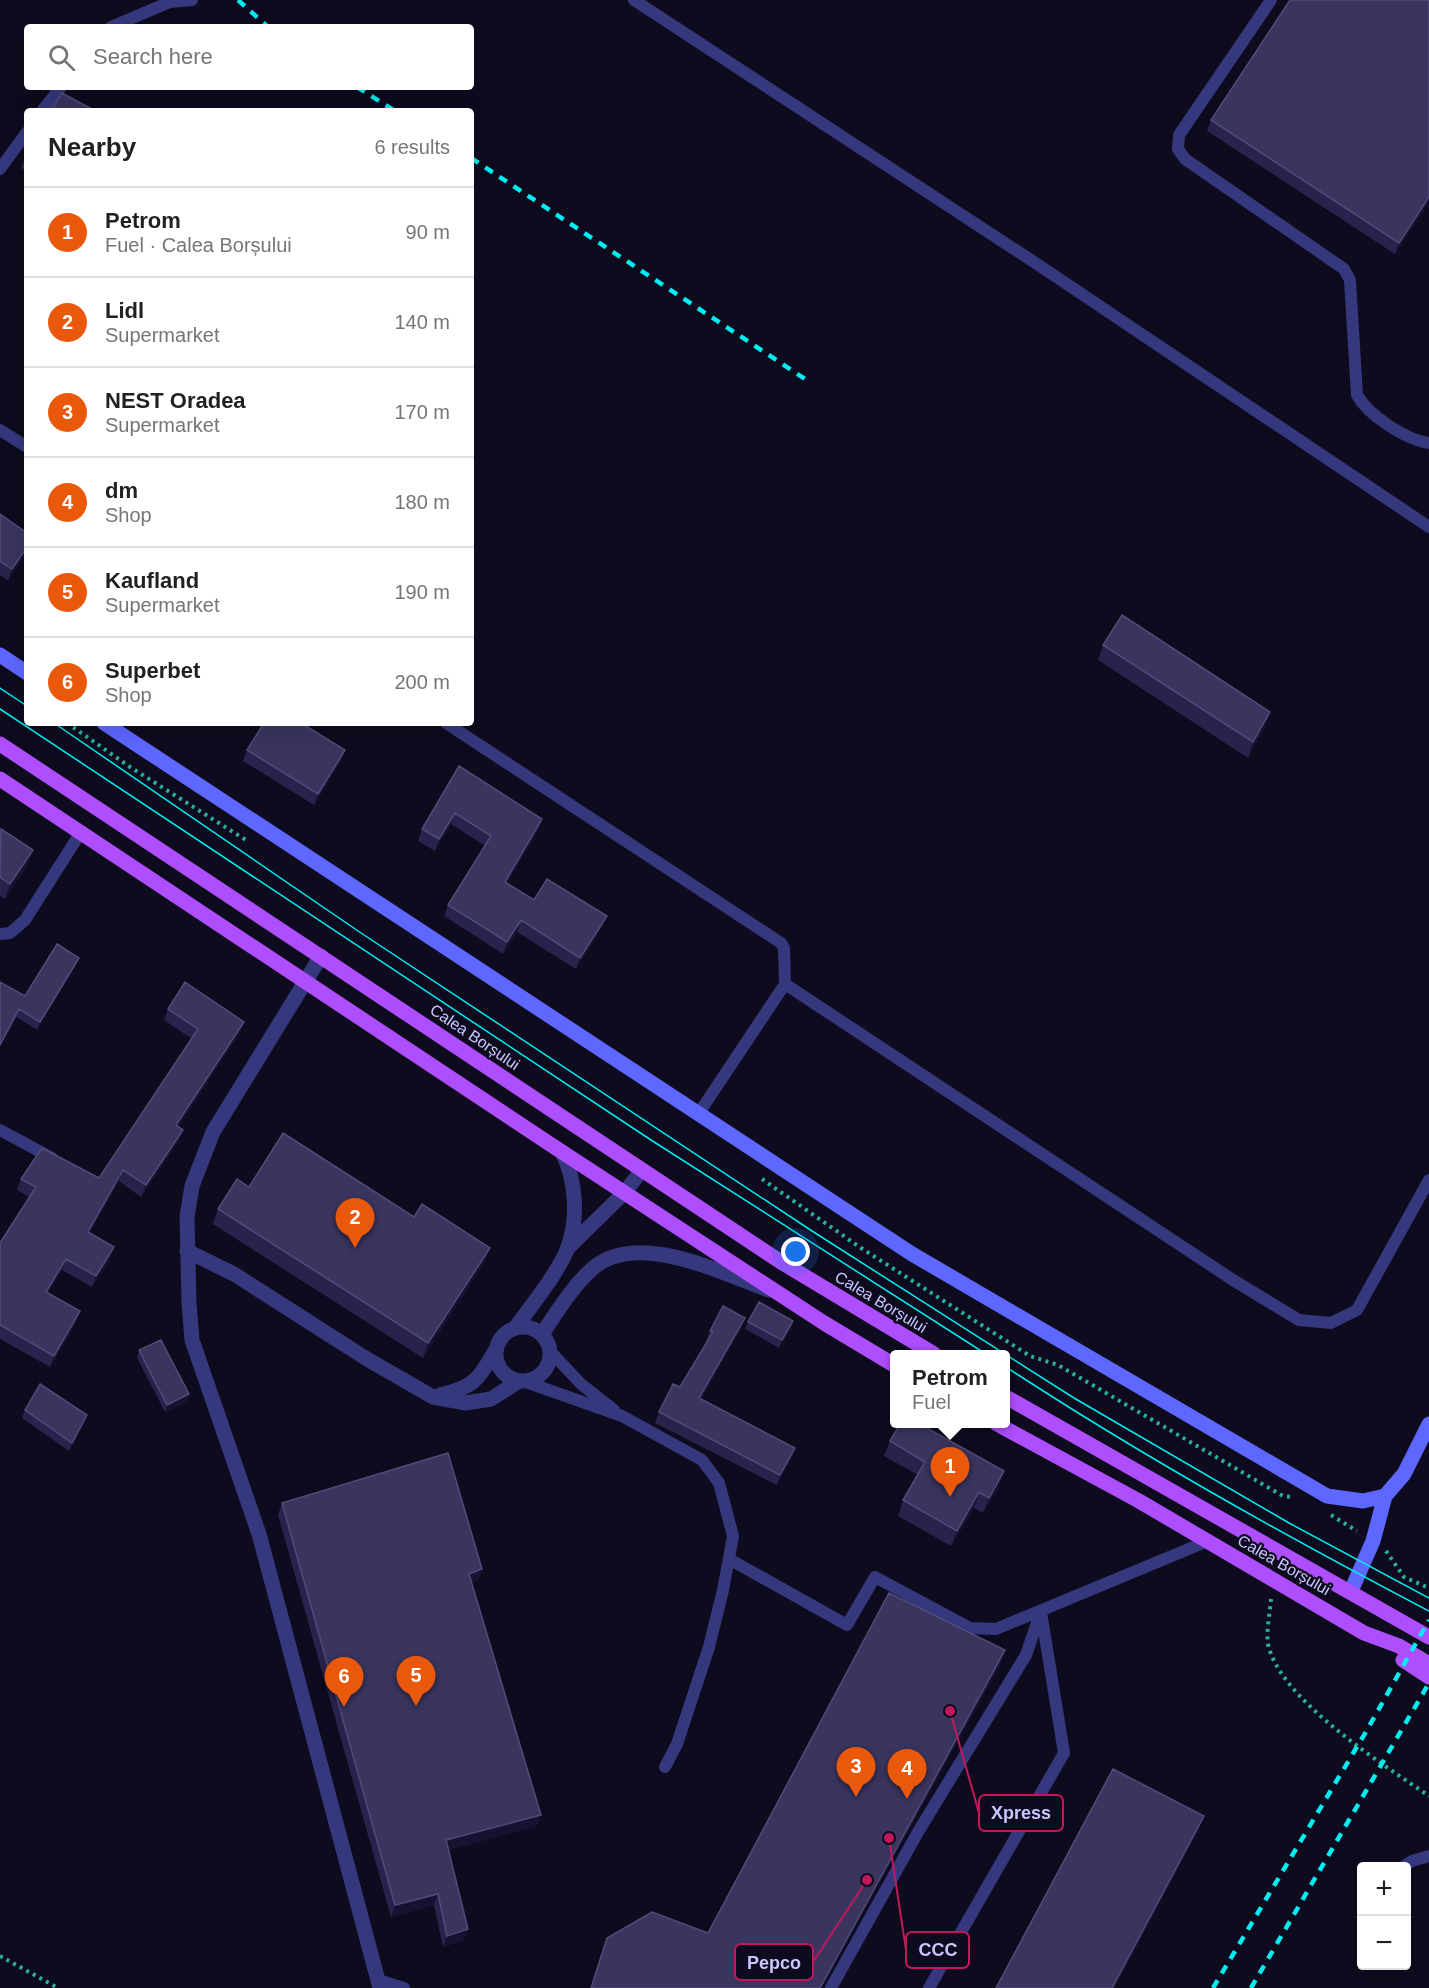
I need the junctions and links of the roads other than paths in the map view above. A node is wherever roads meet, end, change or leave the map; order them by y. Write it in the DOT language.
graph roads {
  1 [pos="192,0"];
  2 [pos="634,0"];
  3 [pos="1271,0"];
  4 [pos="118,24"];
  5 [pos="59,90"];
  6 [pos="44,108"];
  7 [pos="24,136"];
  8 [pos="0,169"];
  9 [pos="0,429"];
  10 [pos="1429,443"];
  11 [pos="24,445"];
  12 [pos="1429,527"];
  13 [pos="0,655"];
  14 [pos="24,671"];
  15 [pos="109,726"];
  16 [pos="451,726"];
  17 [pos="0,744"];
  18 [pos="0,779"];
  19 [pos="81,832"];
  20 [pos="0,934"];
  21 [pos="321,956"];
  22 [pos="305,979"];
  23 [pos="785,984"];
  24 [pos="699,1113"];
  25 [pos="0,1130"];
  26 [pos="562,1152"];
  27 [pos="66,1166"];
  28 [pos="642,1170"];
  29 [pos="1429,1180"];
  30 [pos="625,1192"];
  31 [pos="567,1250"];
  32 [pos="187,1251"];
  33 [pos="779,1294"];
  34 [pos="516,1327"];
  35 [pos="542,1334"];
  36 [pos="927,1350"];
  37 [pos="495,1351"];
  38 [pos="550,1351"];
  39 [pos="890,1363"];
  40 [pos="521,1381"];
  41 [pos="433,1397"];
  42 [pos="1010,1400"];
  43 [pos="622,1416"];
  44 [pos="1429,1424"];
  45 [pos="1004,1428"];
  46 [pos="1384,1496"];
  47 [pos="1208,1541"];
  48 [pos="729,1559"];
  49 [pos="1351,1591"];
  50 [pos="1041,1611"];
  51 [pos="1364,1633"];
  52 [pos="1429,1637"];
  53 [pos="1429,1664"];
  54 [pos="1429,1677"];
  55 [pos="665,1767"];
  56 [pos="1429,1856"];
  57 [pos="1410,1862"];
  58 [pos="379,1984"];
  59 [pos="404,1988"];
  60 [pos="831,1988"];
  61 [pos="929,1988"];
  1 -- 4 [label="lane"];
  2 -- 12 [label="lane"];
  3 -- 10 [label="lane"];
  5 -- 6 [label="lane"];
  7 -- 8 [label="lane"];
  9 -- 11 [label="lane"];
  13 -- 14 [label="street"];
  15 -- 24 [label="street"];
  16 -- 23 [label="lane"];
  17 -- 21 [label="main road, Calea Borșului"];
  18 -- 19 [label="main road"];
  19 -- 20 [label="lane"];
  19 -- 22 [label="main road"];
  21 -- 22 [label="street"];
  21 -- 28 [label="main road, Calea Borșului"];
  22 -- 26 [label="main road"];
  22 -- 32 [label="street"];
  23 -- 24 [label="lane"];
  23 -- 29 [label="lane"];
  24 -- 46 [label="street"];
  25 -- 27 [label="lane"];
  26 -- 30 [label="main road"];
  26 -- 31 [label="street"];
  28 -- 30 [label="street"];
  28 -- 36 [label="main road, Calea Borșului"];
  30 -- 31 [label="street"];
  30 -- 33 [label="main road"];
  31 -- 34 [label="street"];
  32 -- 41 [label="street"];
  32 -- 58 [label="street"];
  33 -- 35 [label="street"];
  33 -- 39 [label="main road"];
  34 -- 35 [label="street"];
  34 -- 37 [label="street"];
  35 -- 38 [label="street"];
  37 -- 40 [label="street"];
  37 -- 41 [label="street"];
  38 -- 40 [label="street"];
  38 -- 43 [label="lane"];
  40 -- 41 [label="street"];
  40 -- 43 [label="lane"];
  42 -- 49 [label="main road, Calea Borșului"];
  43 -- 48 [label="lane"];
  44 -- 46 [label="street"];
  45 -- 47 [label="main road, Calea Borșului"];
  46 -- 49 [label="street"];
  47 -- 50 [label="lane"];
  47 -- 51 [label="main road, Calea Borșului"];
  48 -- 50 [label="lane"];
  48 -- 55 [label="lane"];
  49 -- 52 [label="main road, Calea Borșului"];
  50 -- 60 [label="lane"];
  50 -- 61 [label="lane"];
  51 -- 53 [label="main road, Calea Borșului"];
  51 -- 54 [label="main road"];
  56 -- 57 [label="lane"];
  58 -- 59 [label="lane"];
}
